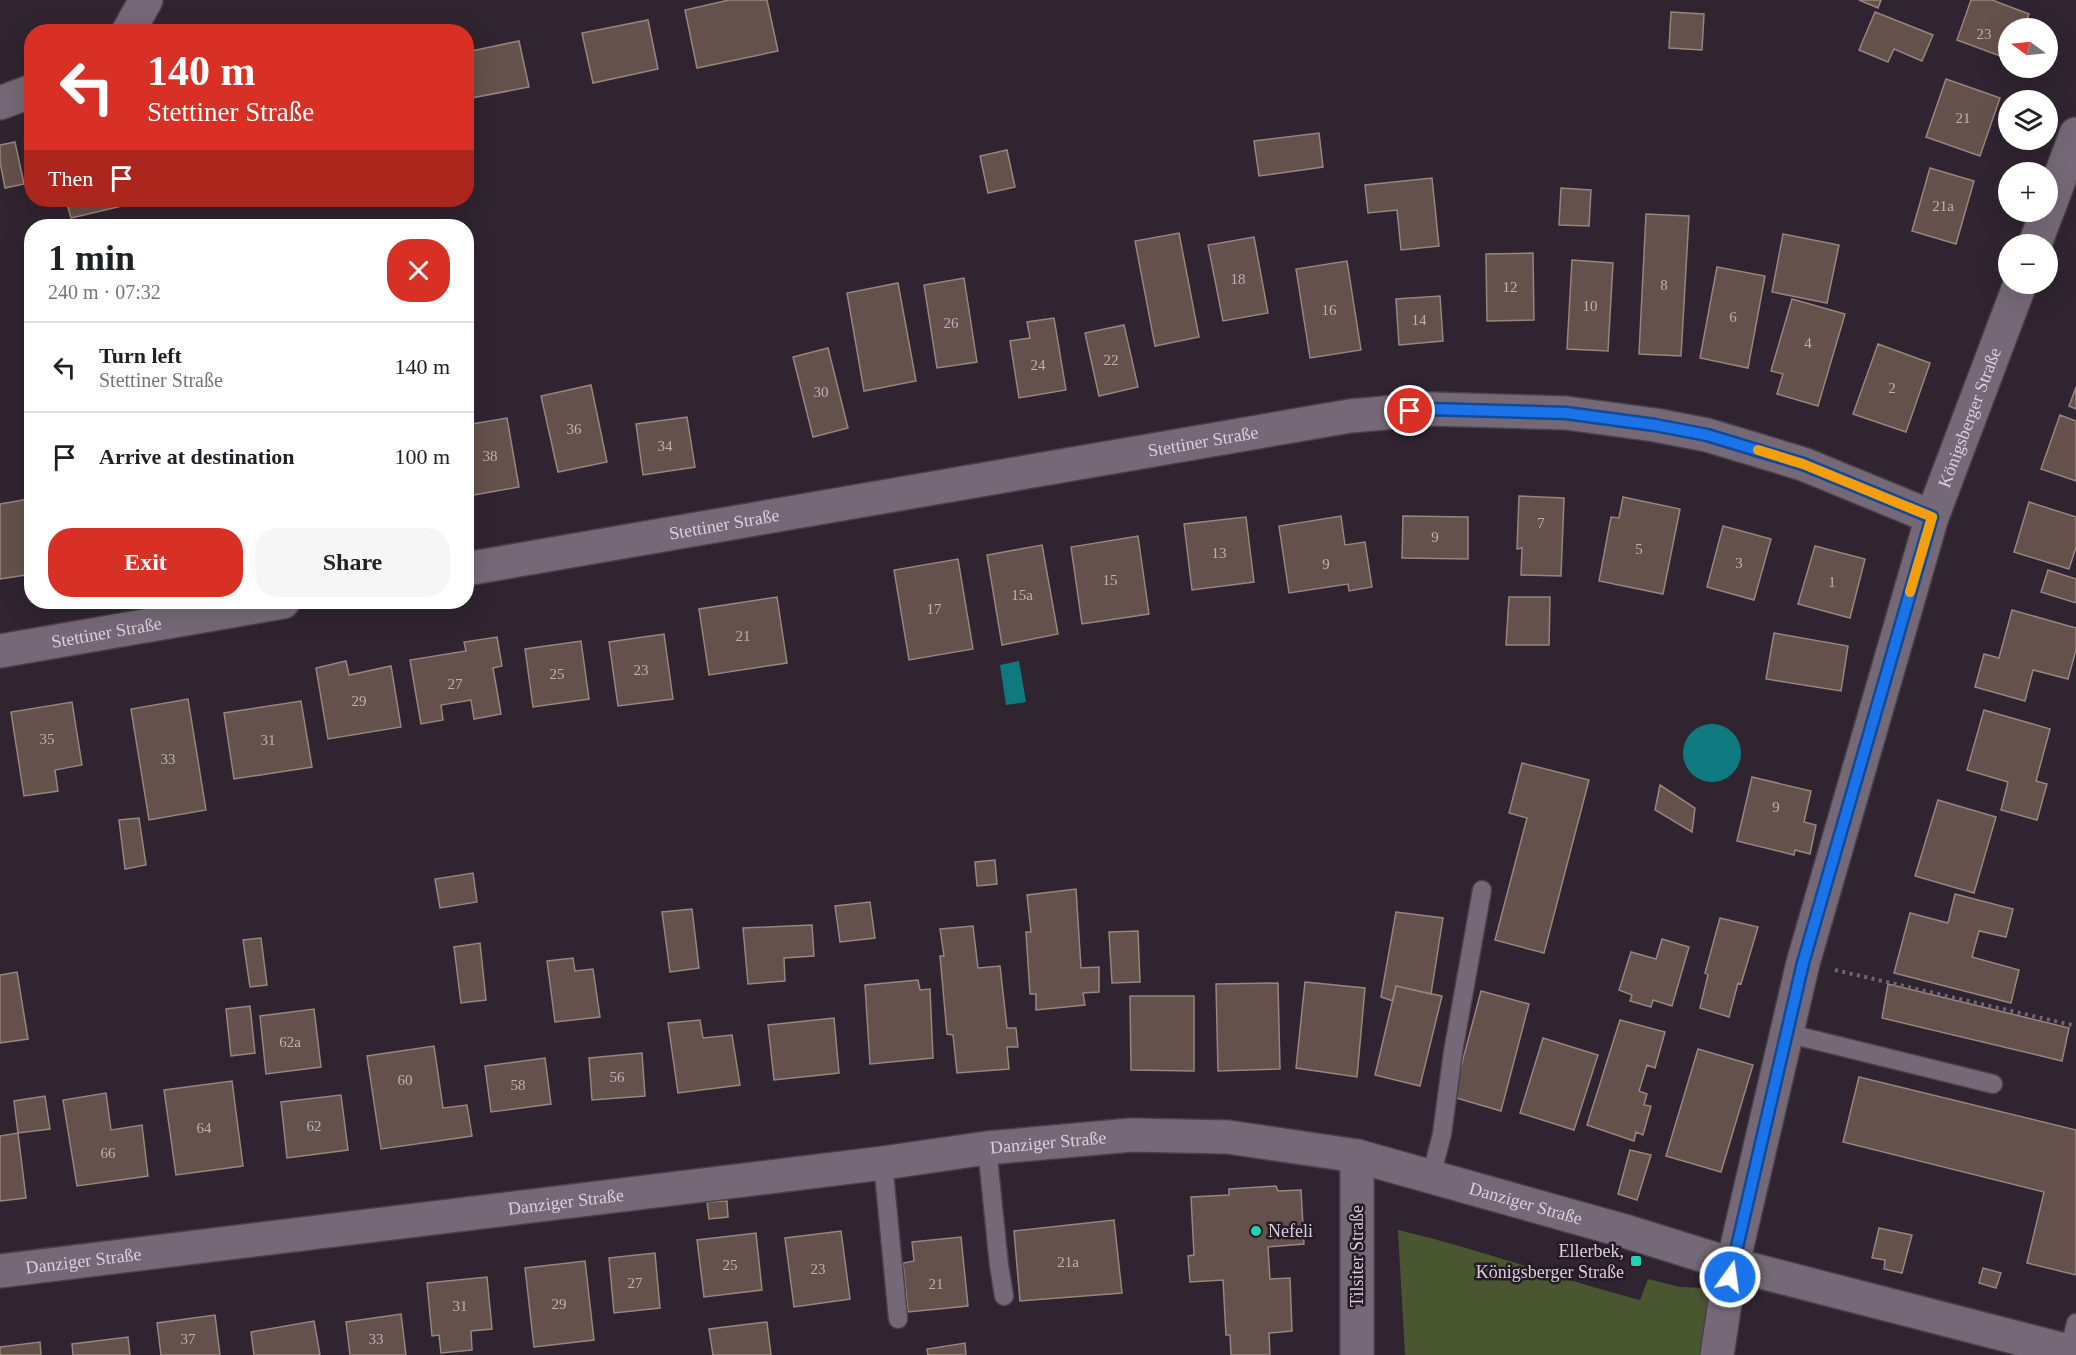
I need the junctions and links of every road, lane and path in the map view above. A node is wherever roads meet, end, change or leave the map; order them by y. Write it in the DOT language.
graph roads {
  1 [pos="146,0"];
  2 [pos="133,24"];
  3 [pos="24,94"];
  4 [pos="0,103"];
  5 [pos="2076,134"];
  6 [pos="2058,182"];
  7 [pos="2016,294"];
  8 [pos="1932,517"];
  9 [pos="474,568"];
  10 [pos="243,609"];
  11 [pos="0,651"];
  12 [pos="1482,890"];
  13 [pos="1803,963"];
  14 [pos="2076,1026"];
  15 [pos="1786,1032"];
  16 [pos="1993,1084"];
  17 [pos="987,1148"];
  18 [pos="1358,1156"];
  19 [pos="883,1163"];
  20 [pos="1431,1177"];
  21 [pos="1734,1265"];
  22 [pos="0,1271"];
  23 [pos="1004,1296"];
  24 [pos="898,1319"];
  25 [pos="2074,1342"];
  26 [pos="1357,1355"];
  27 [pos="1717,1355"];
  1 -- 2 [label="street"];
  3 -- 4 [label="street"];
  5 -- 6 [label="street"];
  7 -- 8 [label="street, Königsberger Straße"];
  8 -- 9 [label="street, Stettiner Straße"];
  8 -- 13 [label="street, Königsberger Straße"];
  10 -- 11 [label="street, Stettiner Straße"];
  12 -- 20 [label="lane"];
  13 -- 14 [label="path"];
  13 -- 15 [label="street, Königsberger Straße"];
  15 -- 16 [label="lane"];
  15 -- 21 [label="street, Königsberger Straße"];
  17 -- 18 [label="street, Danziger Straße"];
  17 -- 19 [label="street, Danziger Straße"];
  17 -- 23 [label="lane"];
  18 -- 20 [label="street, Danziger Straße"];
  18 -- 26 [label="street, Tilsiter Straße"];
  19 -- 22 [label="street, Danziger Straße"];
  19 -- 24 [label="lane"];
  20 -- 21 [label="street, Danziger Straße"];
  21 -- 25 [label="street, Danziger Straße"];
  21 -- 27 [label="street, Königsberger Straße"];
}
